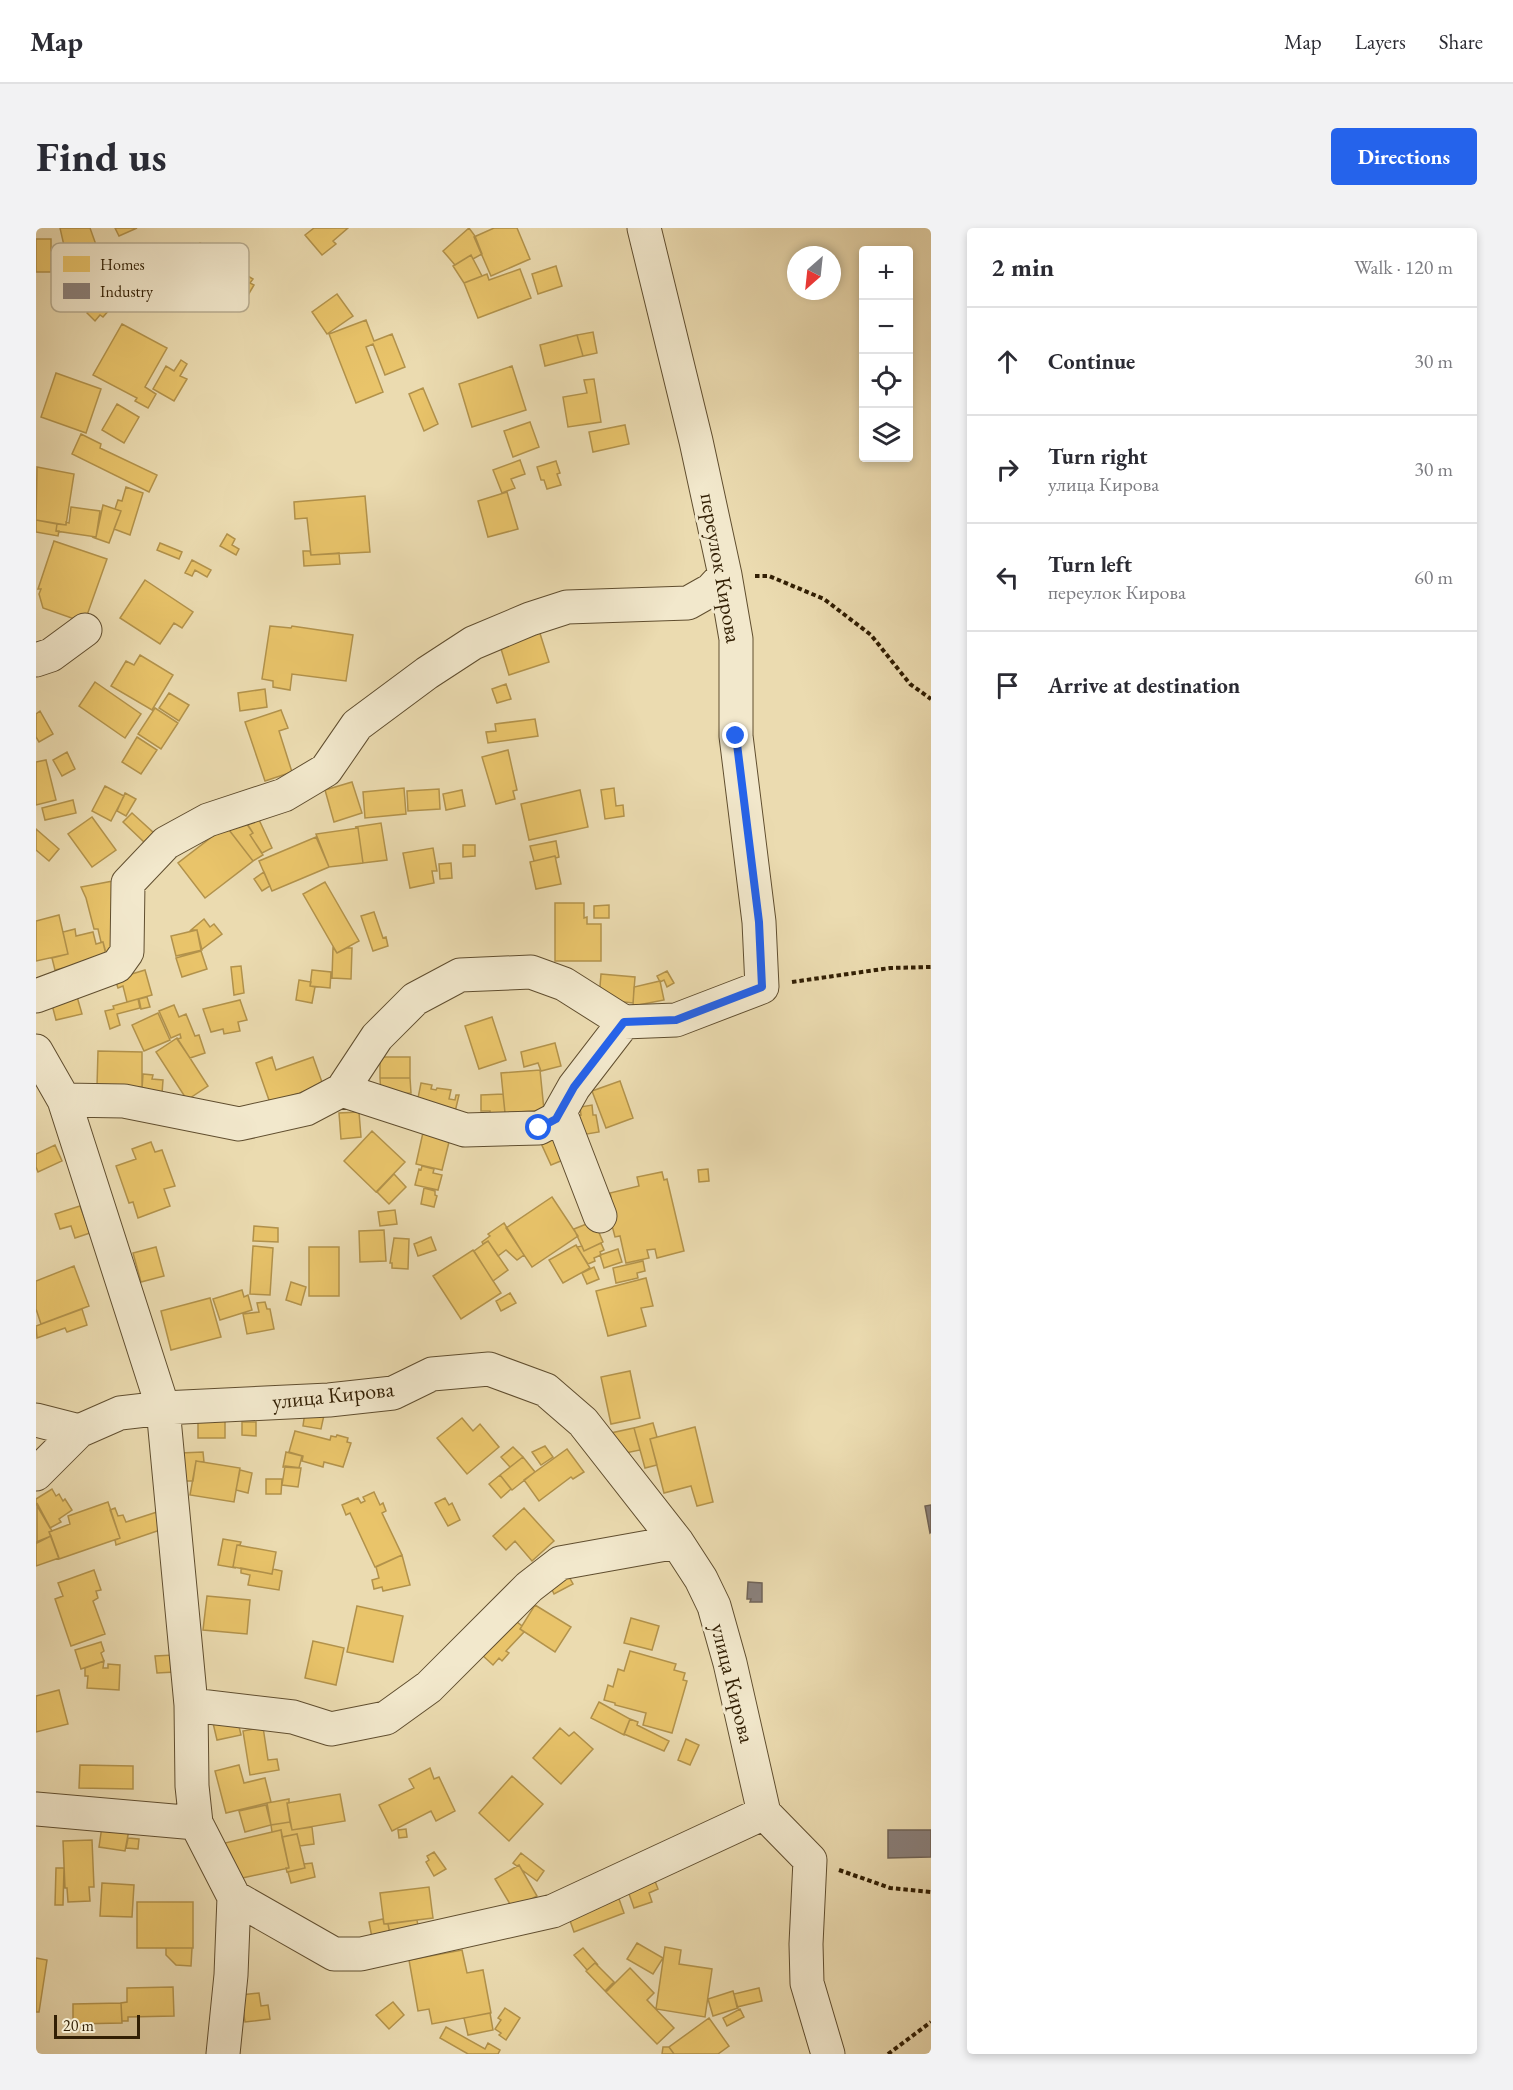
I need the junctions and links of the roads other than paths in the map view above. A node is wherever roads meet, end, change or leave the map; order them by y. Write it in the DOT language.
graph roads {
  1 [pos="644,228"];
  2 [pos="725,575"];
  3 [pos="85,630"];
  4 [pos="36,660"];
  5 [pos="36,996"];
  6 [pos="624,1022"];
  7 [pos="36,1051"];
  8 [pos="342,1090"];
  9 [pos="63,1100"];
  10 [pos="560,1112"];
  11 [pos="600,1216"];
  12 [pos="163,1408"];
  13 [pos="36,1420"];
  14 [pos="79,1431"];
  15 [pos="36,1474"];
  16 [pos="677,1542"];
  17 [pos="191,1705"];
  18 [pos="36,1809"];
  19 [pos="764,1813"];
  20 [pos="196,1823"];
  21 [pos="234,1898"];
  22 [pos="223,2054"];
  23 [pos="828,2054"];
  1 -- 2 [label="street, переулок Кирова"];
  2 -- 5 [label="street"];
  2 -- 6 [label="street, переулок Кирова"];
  3 -- 4 [label="street"];
  6 -- 8 [label="street"];
  6 -- 10 [label="street"];
  7 -- 9 [label="street"];
  8 -- 9 [label="street"];
  8 -- 10 [label="street"];
  9 -- 12 [label="street"];
  10 -- 11 [label="street"];
  12 -- 14 [label="street, улица Кирова"];
  12 -- 16 [label="street, улица Кирова"];
  12 -- 17 [label="street"];
  13 -- 14 [label="street"];
  14 -- 15 [label="street"];
  16 -- 17 [label="street"];
  16 -- 19 [label="street, улица Кирова"];
  17 -- 20 [label="street"];
  18 -- 20 [label="street"];
  19 -- 21 [label="street"];
  19 -- 23 [label="street"];
  20 -- 21 [label="street"];
  21 -- 22 [label="street"];
}
